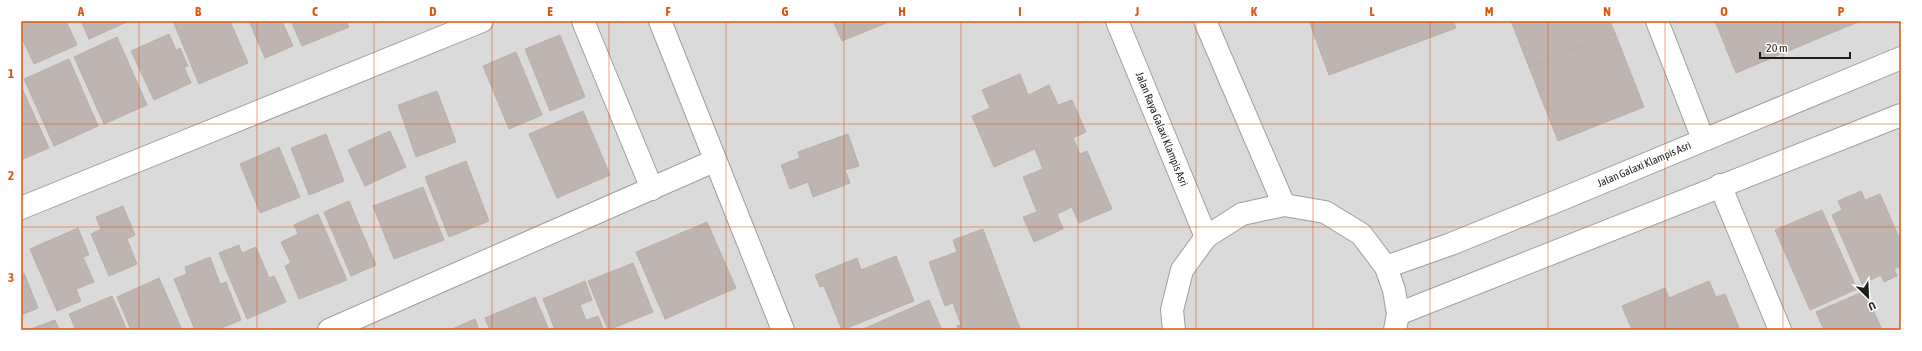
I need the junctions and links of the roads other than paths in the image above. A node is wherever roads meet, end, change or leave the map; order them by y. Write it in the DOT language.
graph roads {
  1 [pos="482,21"];
  2 [pos="583,21"];
  3 [pos="660,21"];
  4 [pos="1117,21"];
  5 [pos="1205,21"];
  6 [pos="1657,21"];
  7 [pos="1901,58"];
  8 [pos="1901,115"];
  9 [pos="1703,139"];
  10 [pos="714,161"];
  11 [pos="1720,185"];
  12 [pos="652,189"];
  13 [pos="1284,205"];
  14 [pos="21,208"];
  15 [pos="1206,237"];
  16 [pos="1386,267"];
  17 [pos="1396,322"];
  18 [pos="329,330"];
  19 [pos="783,330"];
  20 [pos="1174,330"];
  21 [pos="1780,330"];
  1 -- 14 [label="street"];
  2 -- 12 [label="street"];
  3 -- 10 [label="street"];
  4 -- 15 [label="street, Jalan Raya Galaxi Klampis Asri"];
  5 -- 13 [label="street"];
  6 -- 9 [label="street"];
  7 -- 9 [label="street, Jalan Galaxi Klampis Asri"];
  8 -- 11 [label="street"];
  9 -- 16 [label="street, Jalan Galaxi Klampis Asri"];
  10 -- 12 [label="street"];
  10 -- 19 [label="street"];
  11 -- 17 [label="street"];
  11 -- 21 [label="street"];
  12 -- 18 [label="street"];
  13 -- 15 [label="street"];
  13 -- 16 [label="street"];
  15 -- 20 [label="street"];
  16 -- 17 [label="street"];
}
